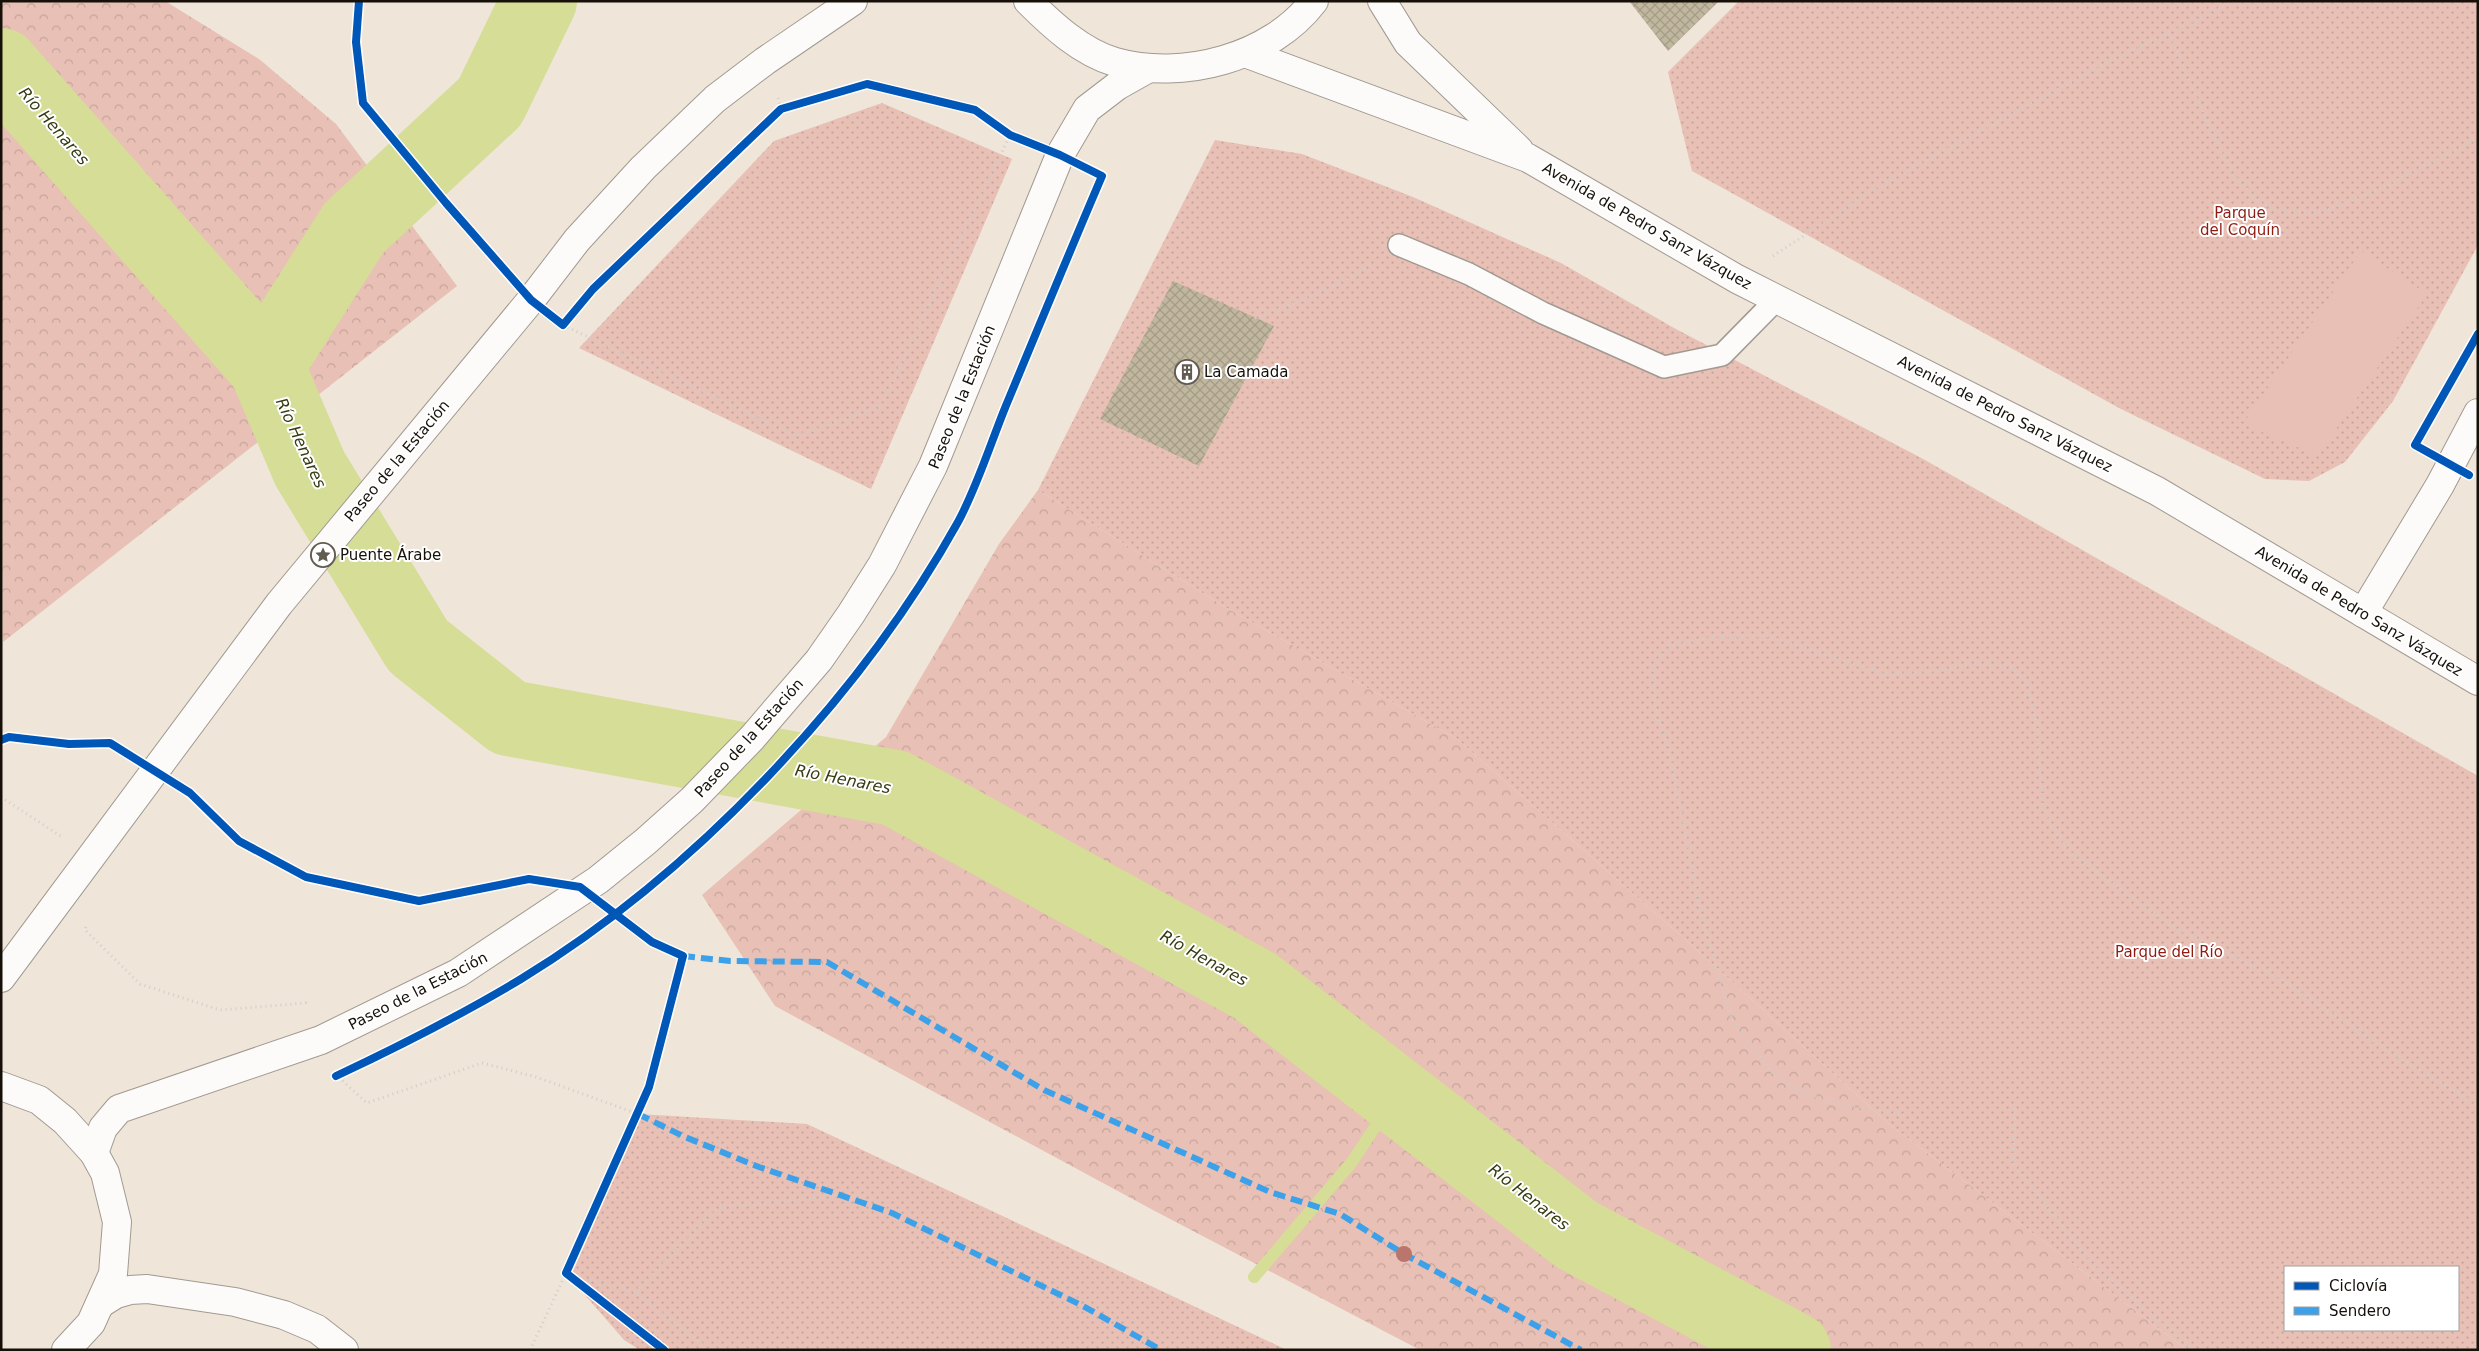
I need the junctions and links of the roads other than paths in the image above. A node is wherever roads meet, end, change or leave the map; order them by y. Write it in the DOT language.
graph roads {
  1 [pos="853,1"];
  2 [pos="1028,1"];
  3 [pos="1314,1"];
  4 [pos="1382,1"];
  5 [pos="1245,53"];
  6 [pos="1149,68"];
  7 [pos="1528,158"];
  8 [pos="1399,245"];
  9 [pos="1777,299"];
  10 [pos="2478,413"];
  11 [pos="2364,613"];
  12 [pos="2478,681"];
  13 [pos="1,978"];
  14 [pos="1,1086"];
  15 [pos="94,1153"];
  16 [pos="100,1304"];
  17 [pos="66,1350"];
  18 [pos="344,1350"];
  1 -- 13 [label="main road, Paseo de la Estación"];
  2 -- 6 [label="main road"];
  3 -- 5 [label="main road"];
  4 -- 7 [label="main road, Avenida de Pedro Sanz Vázquez"];
  5 -- 6 [label="main road"];
  5 -- 7 [label="main road, Avenida de Pedro Sanz Vázquez"];
  6 -- 15 [label="main road, Paseo de la Estación"];
  7 -- 9 [label="main road, Avenida de Pedro Sanz Vázquez"];
  8 -- 9 [label="lane"];
  9 -- 11 [label="main road, Avenida de Pedro Sanz Vázquez"];
  10 -- 11 [label="main road"];
  11 -- 12 [label="main road, Avenida de Pedro Sanz Vázquez"];
  14 -- 15 [label="main road"];
  15 -- 16 [label="main road"];
  16 -- 17 [label="main road"];
  16 -- 18 [label="main road"];
}
